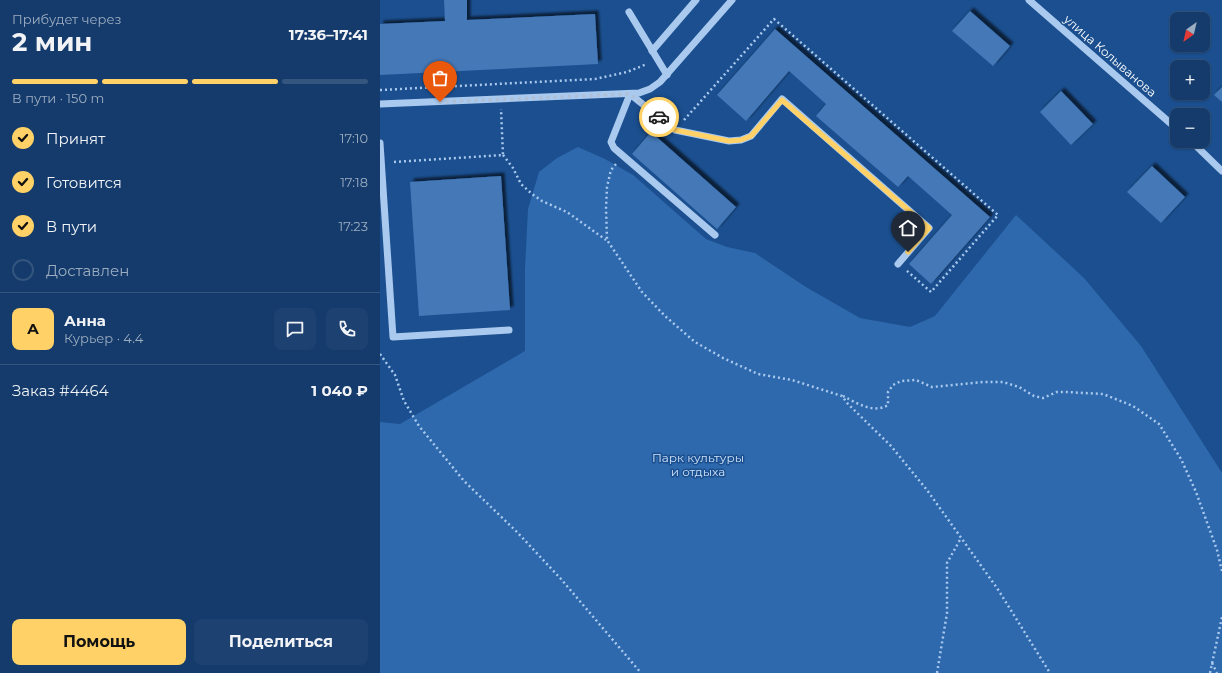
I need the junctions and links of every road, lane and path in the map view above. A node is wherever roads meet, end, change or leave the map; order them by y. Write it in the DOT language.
graph roads {
  1 [pos="696,0"];
  2 [pos="732,0"];
  3 [pos="1029,0"];
  4 [pos="629,12"];
  5 [pos="652,51"];
  6 [pos="658,60"];
  7 [pos="667,75"];
  8 [pos="380,90"];
  9 [pos="630,94"];
  10 [pos="380,104"];
  11 [pos="501,118"];
  12 [pos="1170,123"];
  13 [pos="675,130"];
  14 [pos="380,143"];
  15 [pos="1198,148"];
  16 [pos="503,155"];
  17 [pos="622,155"];
  18 [pos="381,163"];
  19 [pos="1222,171"];
  20 [pos="715,235"];
  21 [pos="607,240"];
  22 [pos="898,264"];
  23 [pos="510,330"];
  24 [pos="380,354"];
  25 [pos="842,396"];
  26 [pos="961,538"];
  27 [pos="1222,571"];
  28 [pos="1222,617"];
  29 [pos="1211,662"];
  30 [pos="641,673"];
  31 [pos="937,673"];
  32 [pos="1050,673"];
  33 [pos="1210,673"];
  34 [pos="1217,673"];
  1 -- 5 [label="street"];
  2 -- 7 [label="street"];
  3 -- 12 [label="street, улица Колыванова"];
  4 -- 5 [label="street"];
  5 -- 6 [label="street"];
  6 -- 7 [label="street"];
  6 -- 8 [label="path"];
  7 -- 9 [label="street"];
  9 -- 10 [label="street"];
  9 -- 13 [label="street"];
  9 -- 17 [label="street"];
  11 -- 16 [label="path"];
  13 -- 22 [label="street"];
  13 -- 22 [label="path"];
  14 -- 18 [label="street"];
  15 -- 19 [label="street"];
  16 -- 18 [label="path"];
  16 -- 21 [label="path"];
  17 -- 20 [label="street"];
  17 -- 21 [label="path"];
  18 -- 23 [label="street"];
  21 -- 25 [label="path"];
  24 -- 30 [label="path"];
  25 -- 26 [label="path"];
  25 -- 27 [label="path"];
  26 -- 31 [label="path"];
  26 -- 32 [label="path"];
  28 -- 29 [label="path"];
  29 -- 33 [label="path"];
  29 -- 34 [label="path"];
}
